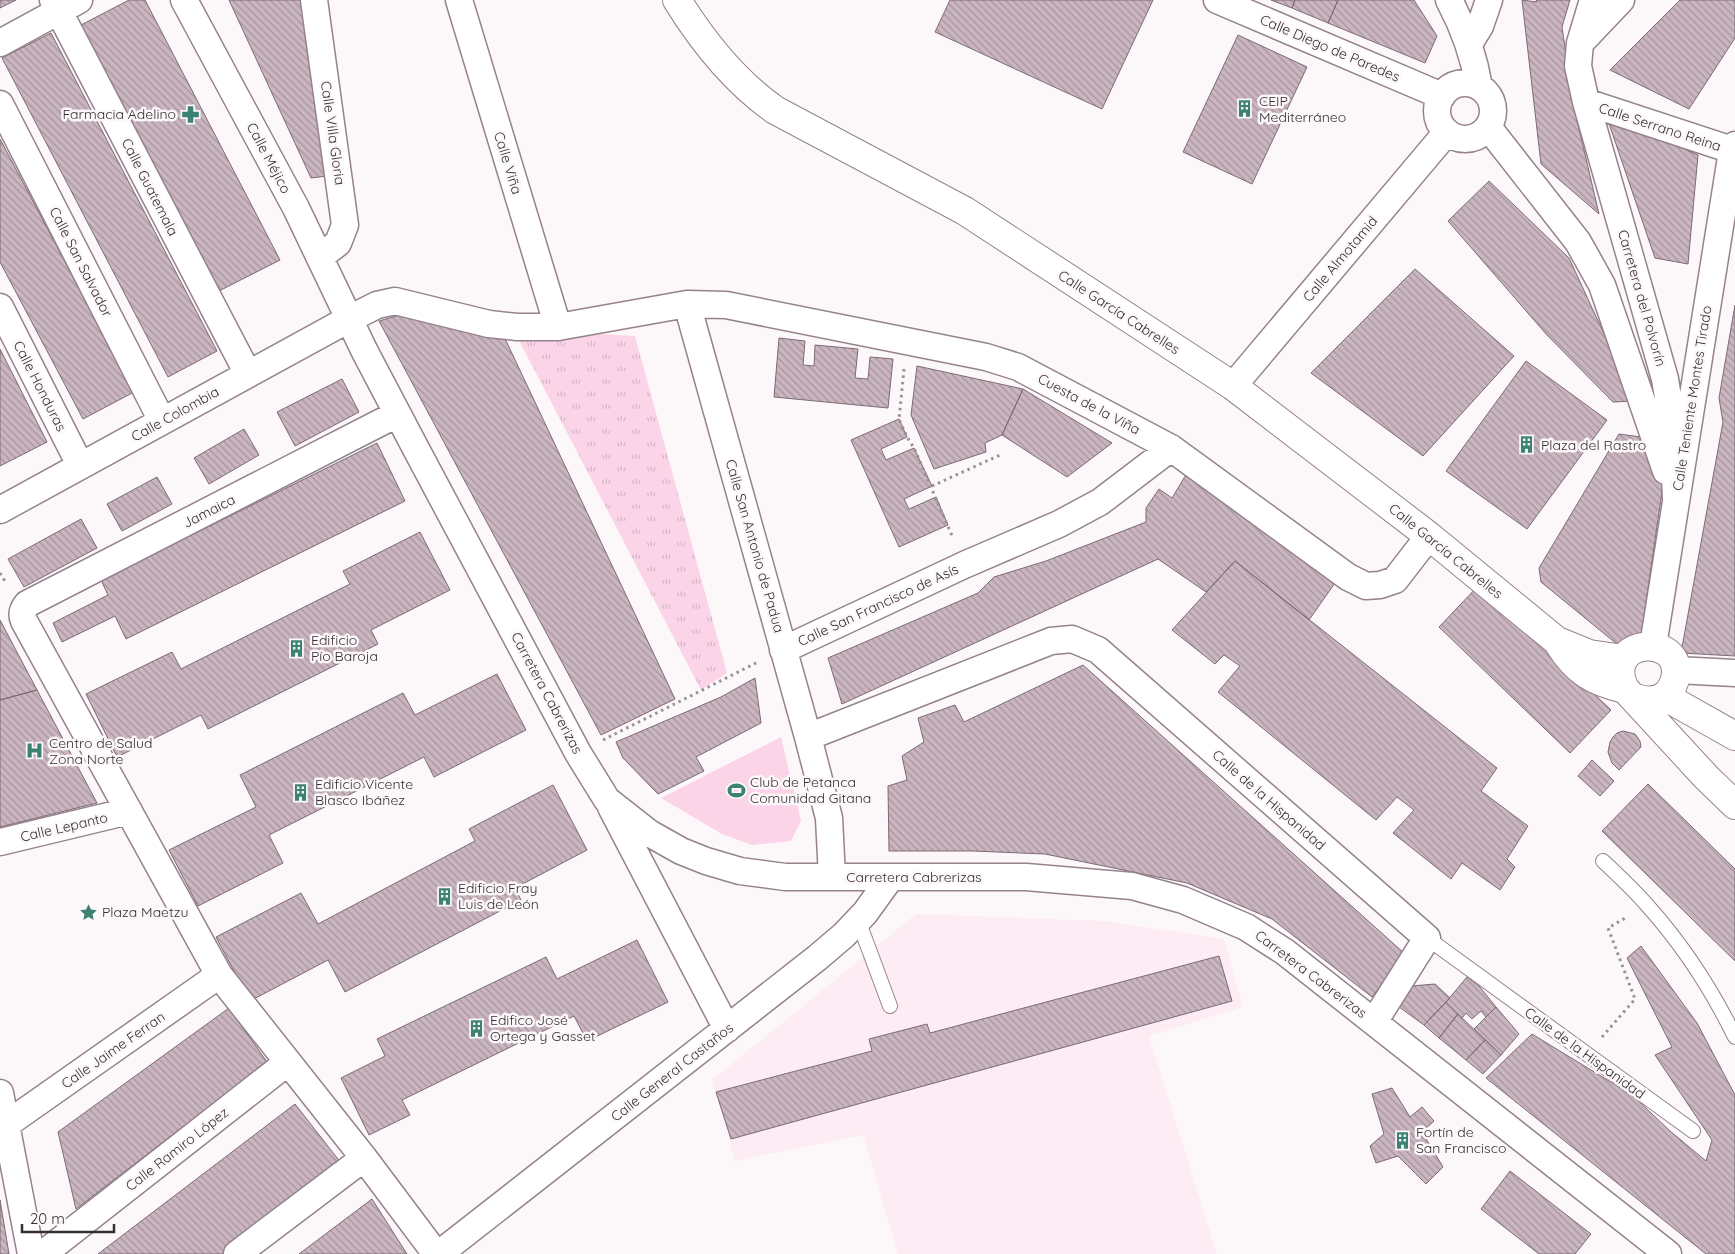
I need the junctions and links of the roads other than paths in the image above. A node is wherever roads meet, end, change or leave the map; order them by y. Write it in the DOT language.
graph roads {
  1 [pos="184,0"];
  2 [pos="314,0"];
  3 [pos="459,0"];
  4 [pos="677,0"];
  5 [pos="1217,0"];
  6 [pos="1449,0"];
  7 [pos="1489,0"];
  8 [pos="1593,0"];
  9 [pos="1622,0"];
  10 [pos="64,4"];
  11 [pos="0,43"];
  12 [pos="1580,43"];
  13 [pos="1469,44"];
  14 [pos="1479,87"];
  15 [pos="1442,96"];
  16 [pos="1586,102"];
  17 [pos="0,104"];
  18 [pos="1488,127"];
  19 [pos="1447,132"];
  20 [pos="1734,149"];
  21 [pos="320,257"];
  22 [pos="687,304"];
  23 [pos="0,307"];
  24 [pos="349,318"];
  25 [pos="558,327"];
  26 [pos="248,374"];
  27 [pos="1234,386"];
  28 [pos="398,414"];
  29 [pos="162,420"];
  30 [pos="1171,448"];
  31 [pos="80,465"];
  32 [pos="1676,499"];
  33 [pos="0,509"];
  34 [pos="1429,536"];
  35 [pos="1557,641"];
  36 [pos="1653,646"];
  37 [pos="784,650"];
  38 [pos="1624,659"];
  39 [pos="1676,670"];
  40 [pos="1735,673"];
  41 [pos="1629,693"];
  42 [pos="1664,696"];
  43 [pos="1735,736"];
  44 [pos="808,737"];
  45 [pos="607,800"];
  46 [pos="1735,805"];
  47 [pos="129,811"];
  48 [pos="0,842"];
  49 [pos="1603,861"];
  50 [pos="832,877"];
  51 [pos="891,877"];
  52 [pos="858,920"];
  53 [pos="1428,938"];
  54 [pos="219,974"];
  55 [pos="890,1006"];
  56 [pos="1374,1022"];
  57 [pos="727,1029"];
  58 [pos="1735,1037"];
  59 [pos="288,1062"];
  60 [pos="0,1093"];
  61 [pos="7,1124"];
  62 [pos="1693,1131"];
  63 [pos="364,1158"];
  64 [pos="31,1254"];
  65 [pos="43,1254"];
  66 [pos="237,1254"];
  67 [pos="438,1254"];
  68 [pos="1668,1254"];
  1 -- 21 [label="street, Calle Méjico"];
  2 -- 21 [label="street, Calle Villa Gloria"];
  3 -- 25 [label="street, Calle Viña"];
  4 -- 27 [label="main road, Calle García Cabrelles"];
  5 -- 15 [label="street, Calle Diego de Paredes"];
  6 -- 13 [label="street"];
  7 -- 13 [label="street"];
  8 -- 12 [label="street, Carretera del Polvorín"];
  9 -- 12 [label="street"];
  10 -- 11 [label="street"];
  10 -- 26 [label="street, Calle Guatemala"];
  12 -- 16 [label="street, Carretera del Polvorín"];
  13 -- 14 [label="street"];
  14 -- 15 [label="street"];
  14 -- 18 [label="street"];
  15 -- 19 [label="street"];
  16 -- 20 [label="street, Calle Serrano Reina"];
  16 -- 32 [label="street, Carretera del Polvorín"];
  17 -- 29 [label="street, Calle San Salvador"];
  18 -- 19 [label="street"];
  18 -- 32 [label="street"];
  19 -- 27 [label="street, Calle Almotamid"];
  20 -- 32 [label="street, Calle Teniente Montes Tirado"];
  21 -- 24 [label="street, Calle Méjico"];
  22 -- 25 [label="street"];
  22 -- 30 [label="street, Cuesta de la Viña"];
  22 -- 37 [label="street, Calle San Antonio de Padua"];
  23 -- 31 [label="street, Calle Honduras"];
  24 -- 25 [label="street"];
  24 -- 26 [label="street, Calle Colombia"];
  24 -- 28 [label="street, Carretera Cabrerizas"];
  26 -- 29 [label="street, Calle Colombia"];
  27 -- 34 [label="main road, Calle García Cabrelles"];
  28 -- 45 [label="street, Carretera Cabrerizas"];
  28 -- 47 [label="street, Jamaica"];
  29 -- 31 [label="street, Calle Colombia"];
  30 -- 34 [label="street, Cuesta de la Viña"];
  30 -- 37 [label="street, Calle San Francisco de Asís"];
  31 -- 33 [label="street, Calle Colombia"];
  32 -- 36 [label="street, Calle Teniente Montes Tirado"];
  34 -- 35 [label="main road, Calle García Cabrelles"];
  35 -- 38 [label="main road, Calle García Cabrelles"];
  35 -- 41 [label="main road, Calle García Cabrelles"];
  36 -- 38 [label="main road"];
  36 -- 39 [label="main road"];
  37 -- 44 [label="street, Calle San Antonio de Padua"];
  38 -- 41 [label="main road"];
  39 -- 40 [label="street"];
  39 -- 42 [label="main road"];
  41 -- 42 [label="main road"];
  41 -- 46 [label="main road"];
  42 -- 43 [label="main road"];
  44 -- 50 [label="street, Calle San Antonio de Padua"];
  44 -- 53 [label="street, Calle de la Hispanidad"];
  45 -- 50 [label="street, Carretera Cabrerizas"];
  45 -- 57 [label="street"];
  47 -- 48 [label="street, Calle Lepanto"];
  47 -- 54 [label="street"];
  49 -- 58 [label="lane"];
  50 -- 51 [label="street, Carretera Cabrerizas"];
  51 -- 52 [label="street, Calle General Castaños"];
  51 -- 56 [label="street, Carretera Cabrerizas"];
  52 -- 55 [label="lane"];
  52 -- 57 [label="street, Calle General Castaños"];
  53 -- 56 [label="street"];
  53 -- 62 [label="lane, Calle de la Hispanidad"];
  54 -- 59 [label="street"];
  54 -- 61 [label="street, Calle Jaime Ferran"];
  56 -- 68 [label="street, Carretera Cabrerizas"];
  57 -- 67 [label="street, Calle General Castaños"];
  59 -- 63 [label="street"];
  59 -- 65 [label="street, Calle Ramiro López"];
  60 -- 61 [label="street"];
  61 -- 64 [label="street"];
  63 -- 66 [label="street"];
  63 -- 67 [label="street"];
}
